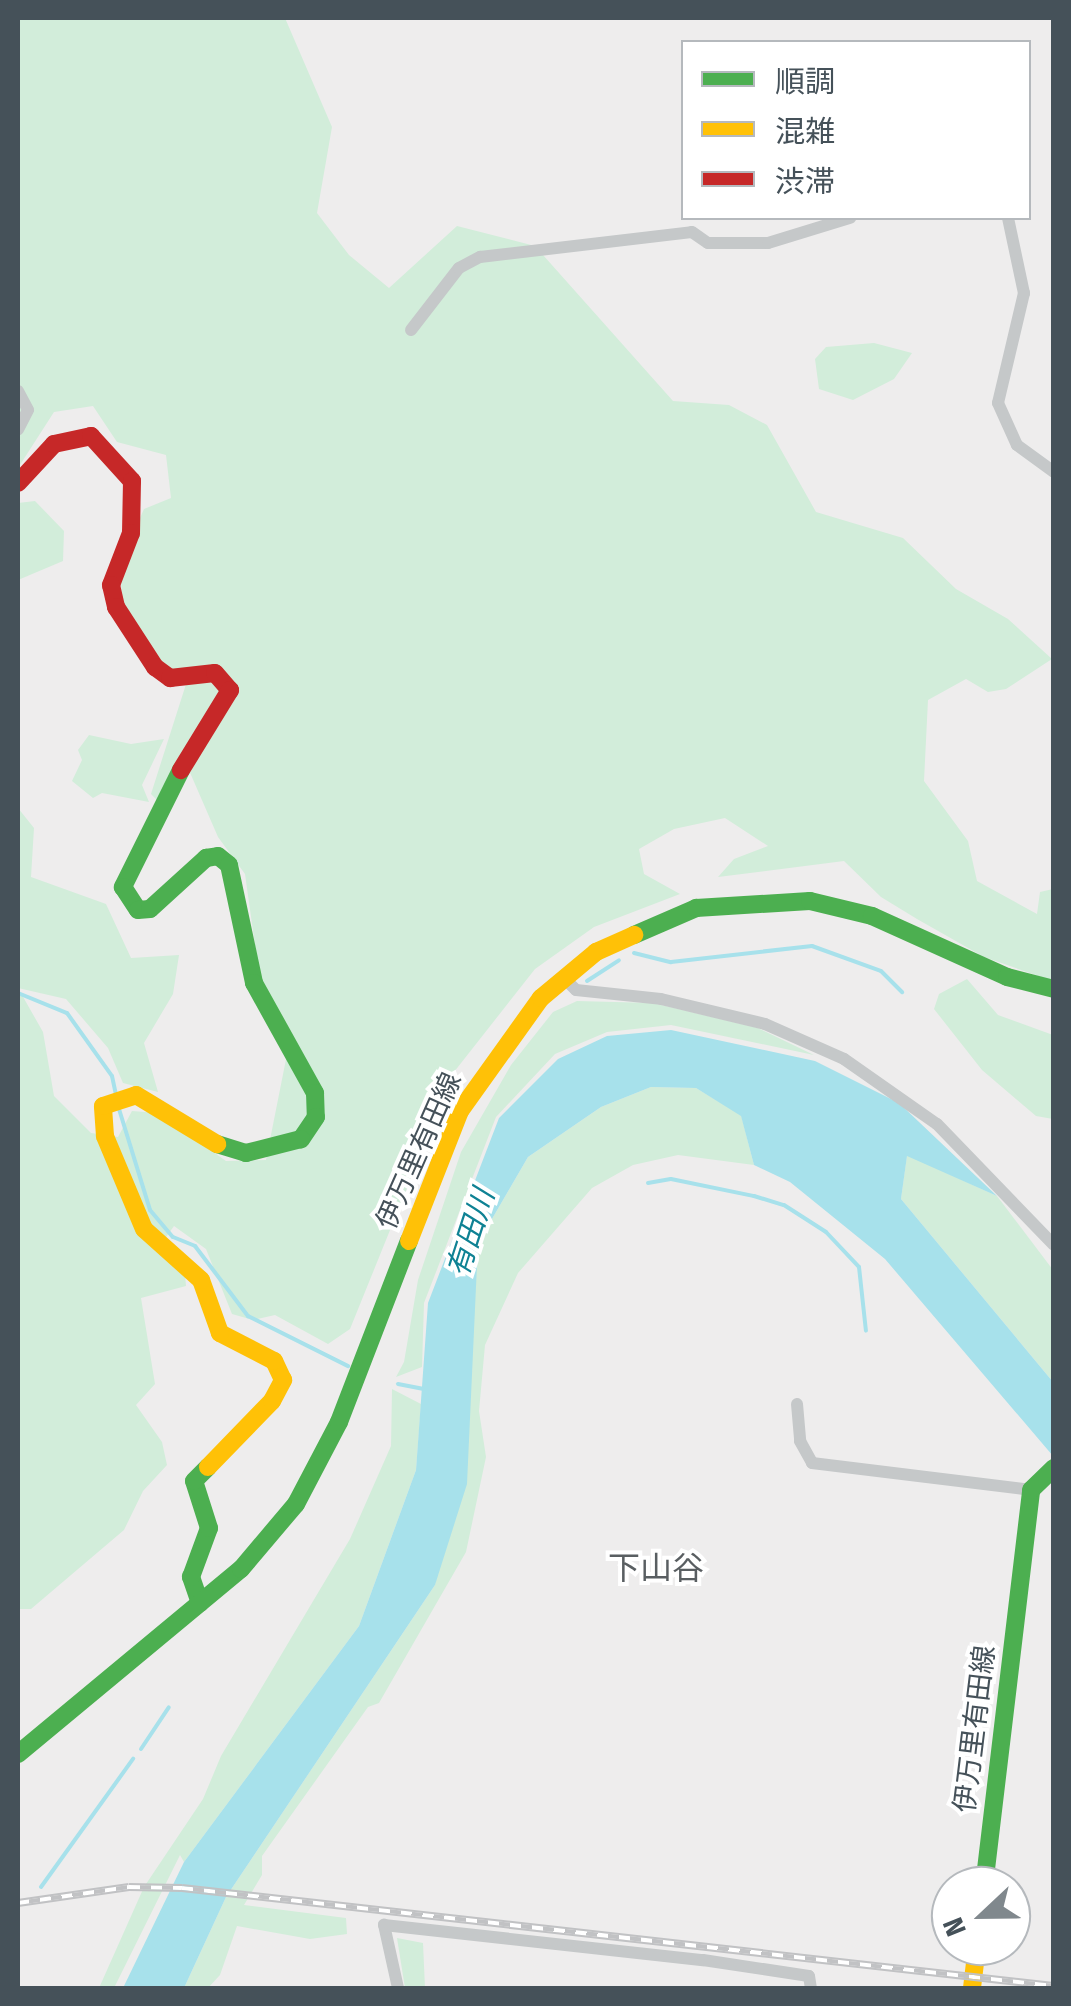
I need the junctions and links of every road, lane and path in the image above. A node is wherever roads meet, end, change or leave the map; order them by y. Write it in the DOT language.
graph roads {
  1 [pos="843,220"];
  2 [pos="1008,220"];
  3 [pos="411,330"];
  4 [pos="18,390"];
  5 [pos="18,430"];
  6 [pos="1054,472"];
  7 [pos="18,483"];
  8 [pos="564,978"];
  9 [pos="1054,989"];
  10 [pos="1054,1245"];
  11 [pos="797,1404"];
  12 [pos="1049,1472"];
  13 [pos="1031,1490"];
  14 [pos="200,1603"];
  15 [pos="18,1754"];
  16 [pos="986,1866"];
  17 [pos="398,1988"];
  18 [pos="812,1988"];
  1 -- 3 [label="street"];
  2 -- 6 [label="street"];
  4 -- 5 [label="street"];
  7 -- 14 [label="main road"];
  8 -- 9 [label="main road, 伊万里有田線"];
  8 -- 10 [label="street"];
  8 -- 14 [label="main road, 伊万里有田線"];
  11 -- 13 [label="street"];
  12 -- 13 [label="main road"];
  13 -- 16 [label="main road, 伊万里有田線"];
  14 -- 15 [label="main road, 伊万里有田線"];
  17 -- 18 [label="street"];
}
